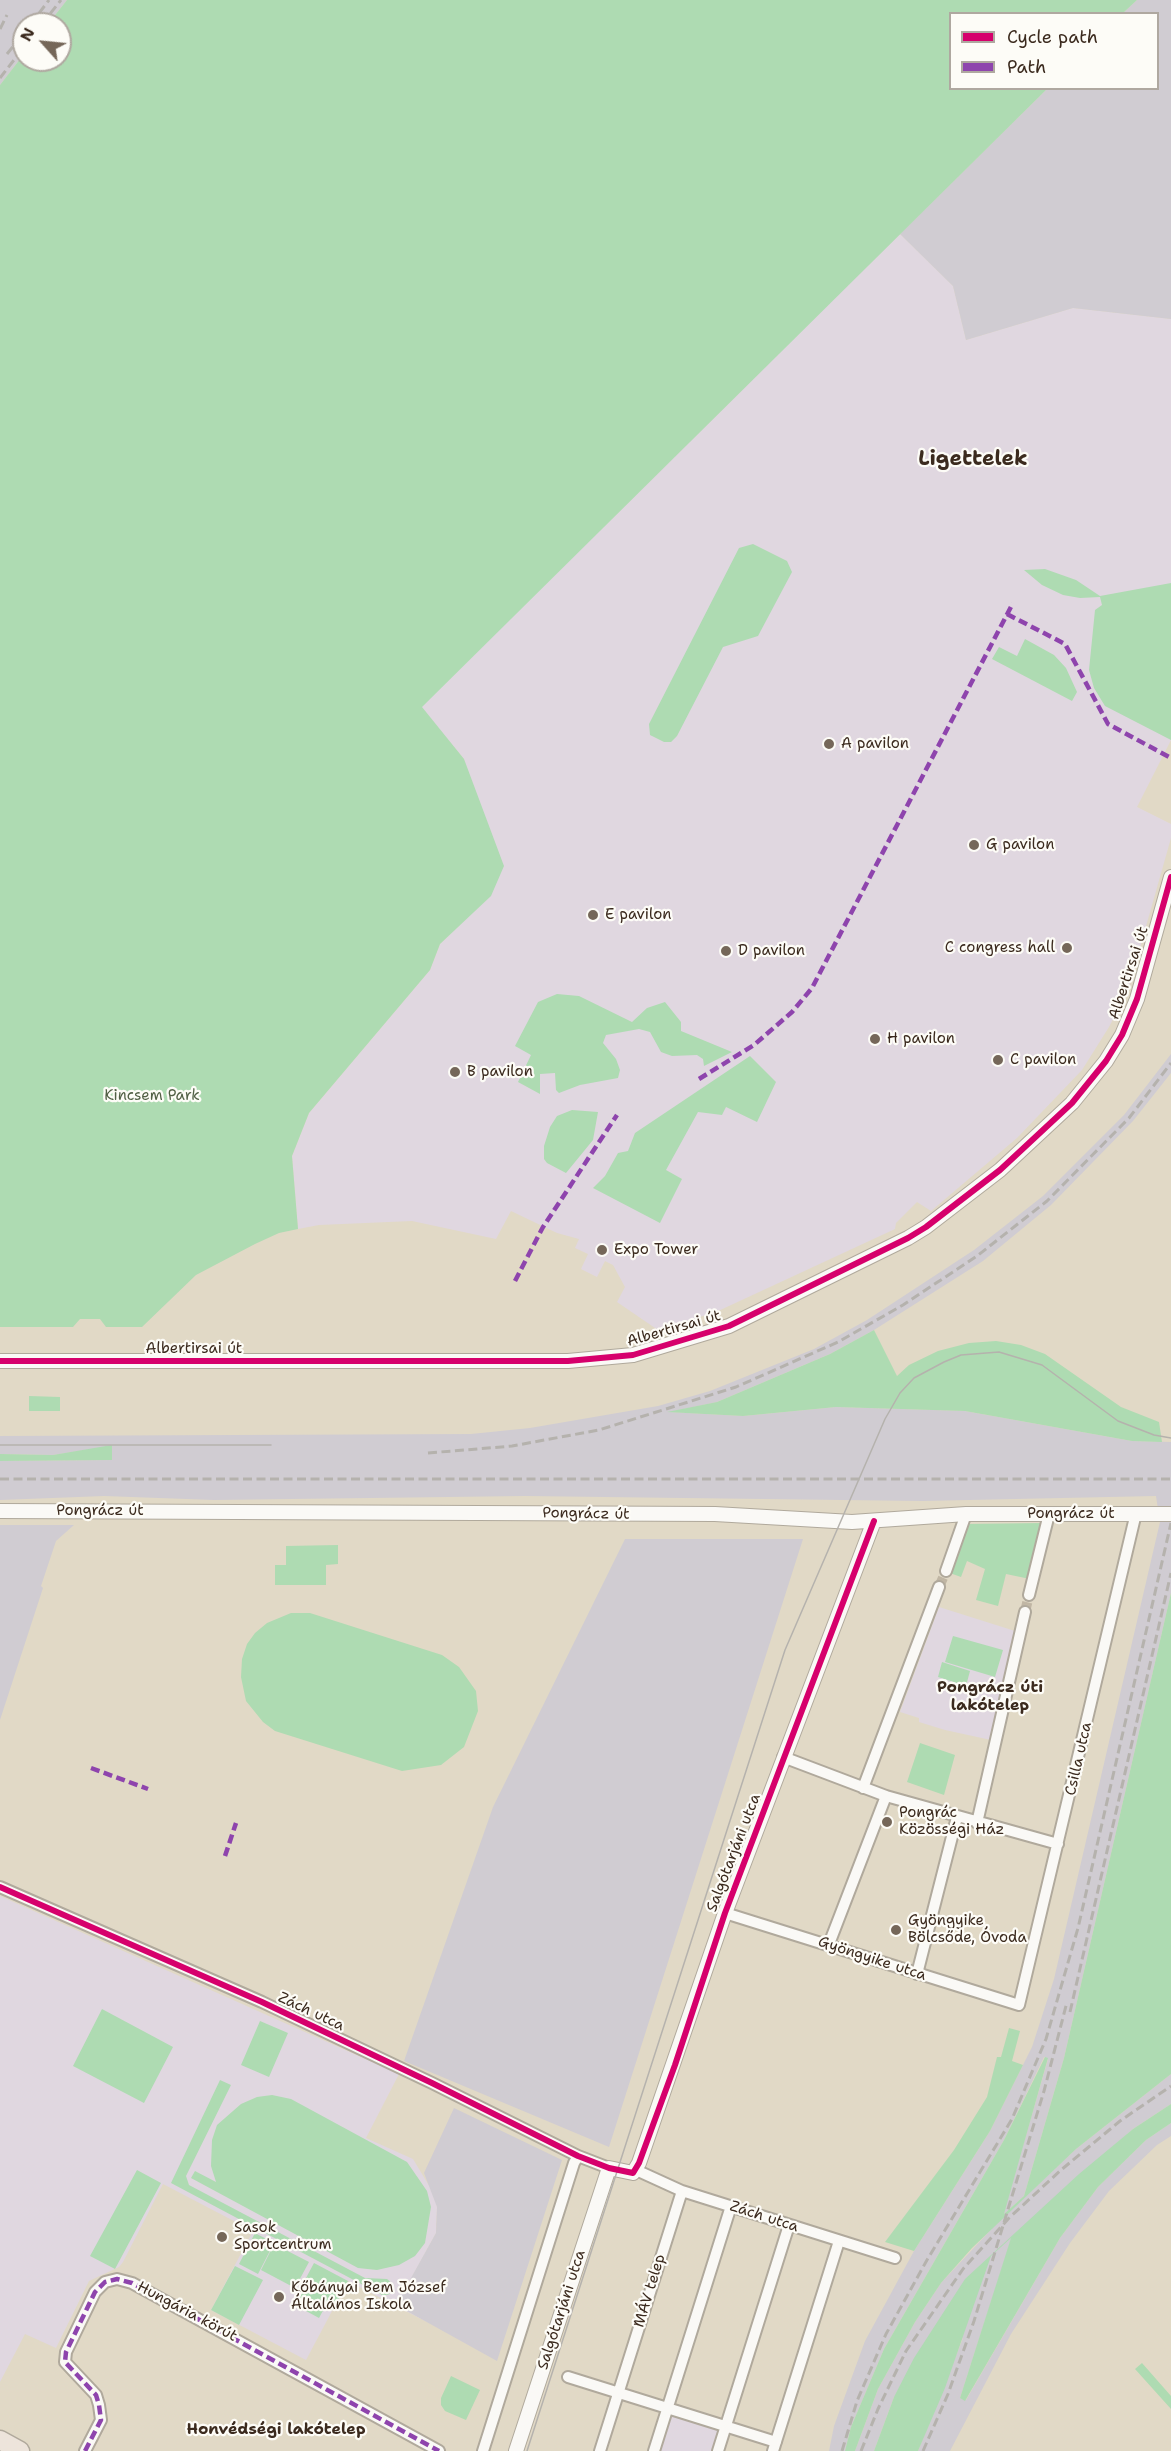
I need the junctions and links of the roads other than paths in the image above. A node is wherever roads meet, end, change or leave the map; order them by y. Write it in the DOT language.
graph roads {
  1 [pos="1171,878"];
  2 [pos="0,1361"];
  3 [pos="0,1511"];
  4 [pos="1136,1513"];
  5 [pos="966,1514"];
  6 [pos="1049,1514"];
  7 [pos="1171,1514"];
  8 [pos="874,1521"];
  9 [pos="946,1571"];
  10 [pos="939,1588"];
  11 [pos="1029,1595"];
  12 [pos="1025,1612"];
  13 [pos="783,1757"];
  14 [pos="862,1788"];
  15 [pos="886,1796"];
  16 [pos="957,1817"];
  17 [pos="977,1823"];
  18 [pos="1058,1844"];
  19 [pos="0,1887"];
  20 [pos="725,1913"];
  21 [pos="829,1944"];
  22 [pos="917,1974"];
  23 [pos="1019,2005"];
  24 [pos="578,2156"];
  25 [pos="609,2168"];
  26 [pos="636,2170"];
  27 [pos="682,2190"];
  28 [pos="731,2206"];
  29 [pos="789,2225"];
  30 [pos="839,2241"];
  31 [pos="895,2258"];
  32 [pos="568,2377"];
  33 [pos="618,2392"];
  34 [pos="667,2408"];
  35 [pos="726,2427"];
  36 [pos="0,2440"];
  37 [pos="774,2447"];
  38 [pos="20,2451"];
  39 [pos="85,2451"];
  40 [pos="439,2451"];
  41 [pos="483,2451"];
  42 [pos="516,2451"];
  43 [pos="600,2451"];
  44 [pos="654,2451"];
  45 [pos="718,2451"];
  1 -- 2 [label="street, Albertirsai út"];
  3 -- 8 [label="street, Pongrácz út"];
  4 -- 6 [label="street, Pongrácz út"];
  4 -- 7 [label="street, Pongrácz út"];
  4 -- 18 [label="street, Csilla utca"];
  5 -- 6 [label="street, Pongrácz út"];
  5 -- 8 [label="street, Pongrácz út"];
  5 -- 9 [label="street"];
  6 -- 11 [label="street"];
  8 -- 13 [label="street, Salgótarjáni utca"];
  10 -- 14 [label="street"];
  12 -- 17 [label="street"];
  13 -- 14 [label="street"];
  13 -- 20 [label="street, Salgótarjáni utca"];
  14 -- 15 [label="street"];
  15 -- 16 [label="street"];
  15 -- 21 [label="street"];
  16 -- 17 [label="street"];
  16 -- 22 [label="street"];
  17 -- 18 [label="street"];
  18 -- 23 [label="street, Csilla utca"];
  19 -- 24 [label="street, Zách utca"];
  20 -- 21 [label="street, Gyöngyike utca"];
  20 -- 26 [label="street, Salgótarjáni utca"];
  21 -- 22 [label="street, Gyöngyike utca"];
  22 -- 23 [label="street, Gyöngyike utca"];
  24 -- 25 [label="street, Zách utca"];
  24 -- 41 [label="street"];
  25 -- 26 [label="street"];
  25 -- 42 [label="street, Salgótarjáni utca"];
  26 -- 27 [label="street, Zách utca"];
  27 -- 28 [label="street, Zách utca"];
  27 -- 33 [label="street, MÁV telep"];
  28 -- 29 [label="street, Zách utca"];
  28 -- 34 [label="street"];
  29 -- 30 [label="street, Zách utca"];
  29 -- 35 [label="street"];
  30 -- 31 [label="street, Zách utca"];
  30 -- 37 [label="street"];
  32 -- 33 [label="street"];
  33 -- 34 [label="street"];
  33 -- 43 [label="street, MÁV telep"];
  34 -- 35 [label="street"];
  34 -- 44 [label="street"];
  35 -- 37 [label="street"];
  35 -- 45 [label="street"];
  36 -- 38 [label="main road"];
  39 -- 40 [label="street, Hungária körút"];
}
